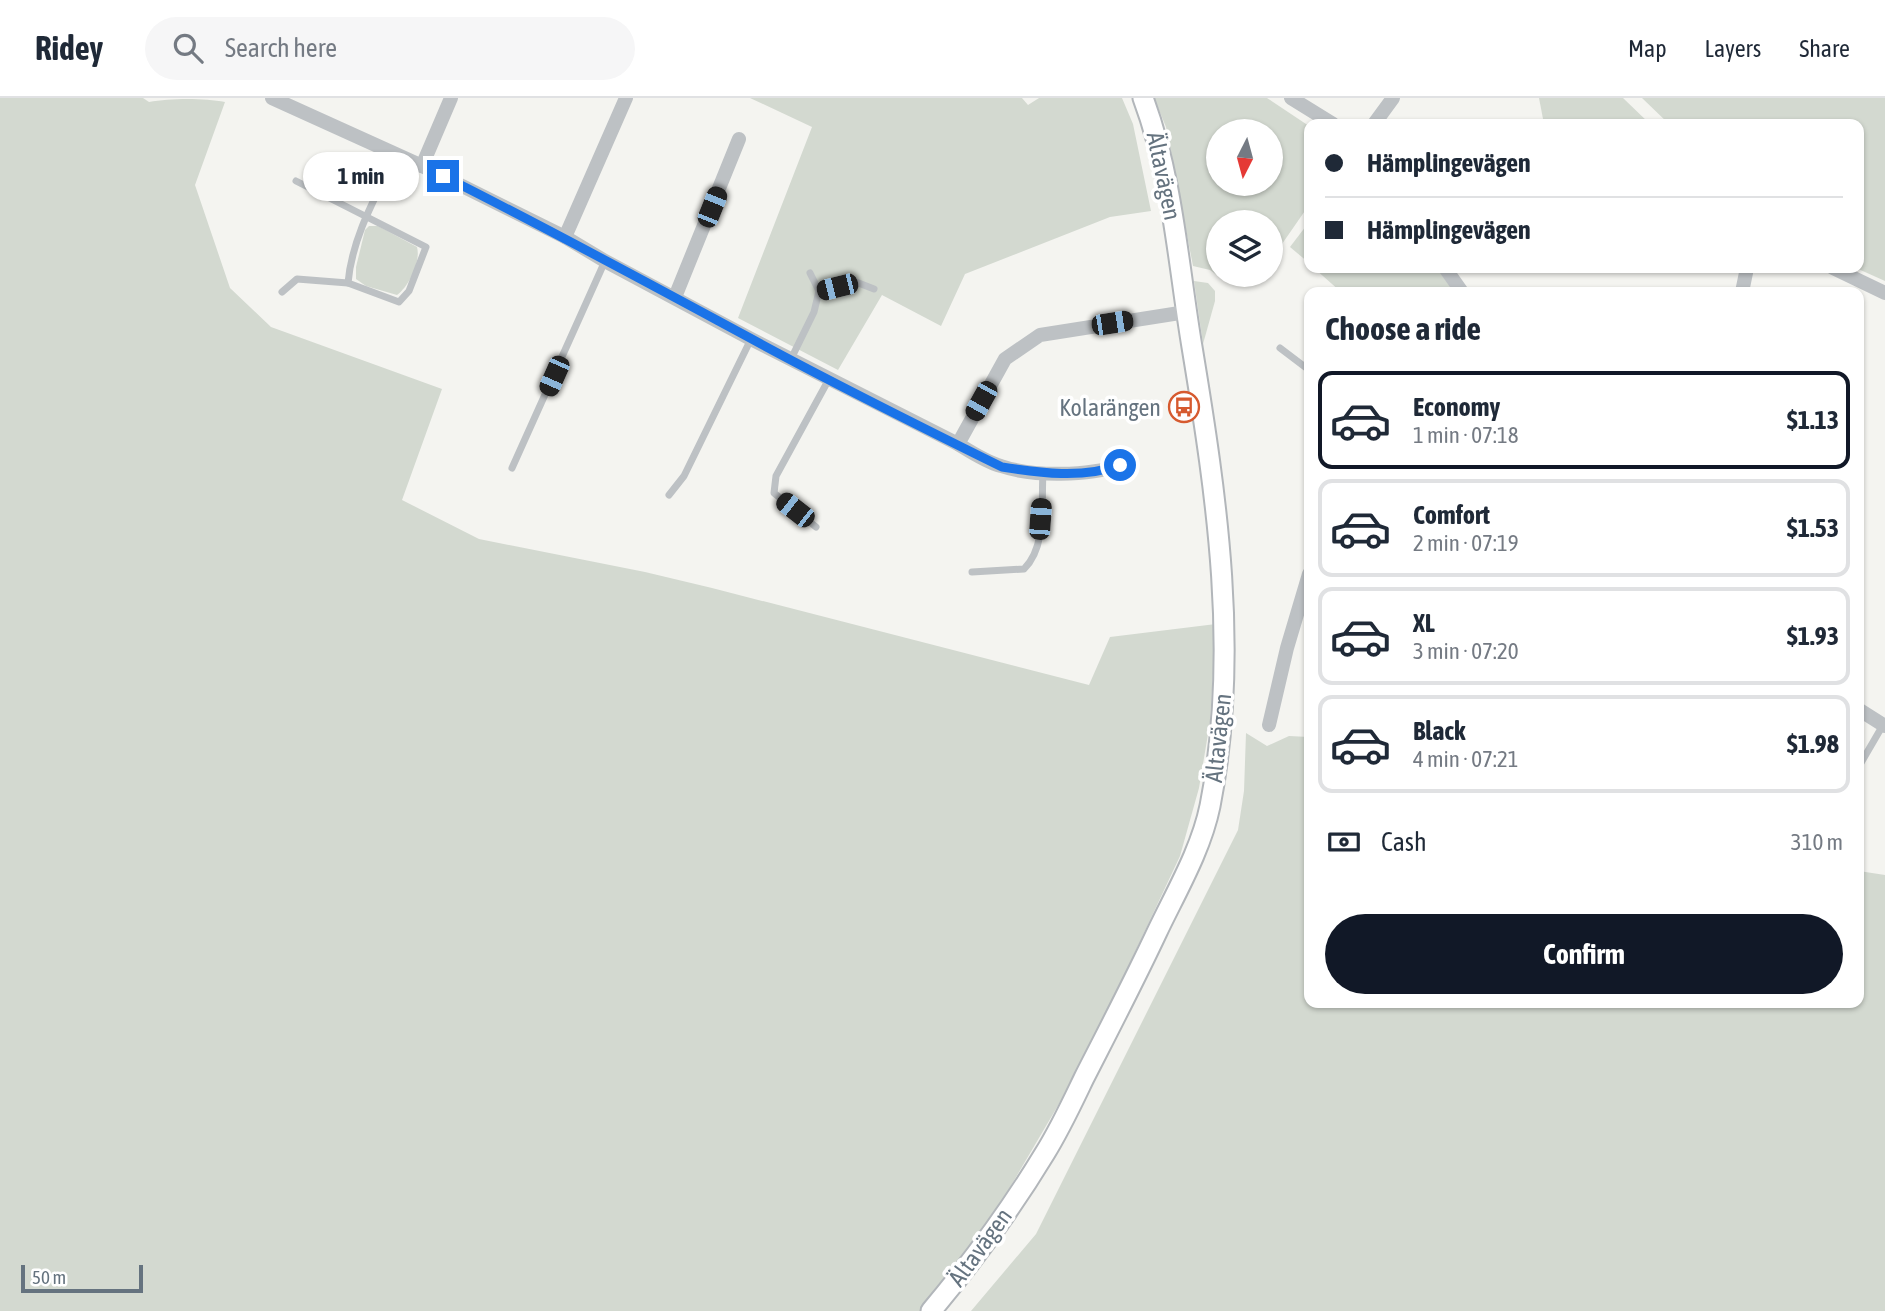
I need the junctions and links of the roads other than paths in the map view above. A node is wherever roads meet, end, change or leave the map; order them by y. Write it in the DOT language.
graph roads {
  1 [pos="272,98"];
  2 [pos="452,98"];
  3 [pos="626,98"];
  4 [pos="1143,98"];
  5 [pos="1291,98"];
  6 [pos="1393,98"];
  7 [pos="1325,119"];
  8 [pos="1378,119"];
  9 [pos="739,139"];
  10 [pos="396,154"];
  11 [pos="422,166"];
  12 [pos="296,181"];
  13 [pos="366,216"];
  14 [pos="565,237"];
  15 [pos="605,261"];
  16 [pos="810,273"];
  17 [pos="1843,273"];
  18 [pos="348,284"];
  19 [pos="874,289"];
  20 [pos="819,291"];
  21 [pos="282,292"];
  22 [pos="1885,293"];
  23 [pos="675,297"];
  24 [pos="1186,312"];
  25 [pos="751,339"];
  26 [pos="1280,348"];
  27 [pos="790,360"];
  28 [pos="1304,366"];
  29 [pos="829,379"];
  30 [pos="958,444"];
  31 [pos="1120,465"];
  32 [pos="512,468"];
  33 [pos="1043,473"];
  34 [pos="669,495"];
  35 [pos="816,527"];
  36 [pos="972,572"];
  37 [pos="1304,591"];
  38 [pos="1864,713"];
  39 [pos="1269,725"];
  40 [pos="1884,725"];
  41 [pos="1864,758"];
  42 [pos="931,1311"];
  1 -- 10 [label="street"];
  2 -- 11 [label="street"];
  3 -- 14 [label="street"];
  4 -- 24 [label="main road, Ältavägen"];
  5 -- 7 [label="street"];
  6 -- 8 [label="street"];
  9 -- 23 [label="street"];
  10 -- 11 [label="street"];
  10 -- 13 [label="lane"];
  11 -- 14 [label="street"];
  12 -- 13 [label="lane"];
  13 -- 18 [label="lane"];
  13 -- 18 [label="lane"];
  14 -- 15 [label="street"];
  15 -- 23 [label="street"];
  15 -- 32 [label="lane"];
  16 -- 20 [label="lane"];
  17 -- 22 [label="street"];
  18 -- 21 [label="lane"];
  19 -- 20 [label="lane"];
  20 -- 27 [label="lane"];
  23 -- 25 [label="street"];
  24 -- 30 [label="street"];
  24 -- 42 [label="main road, Ältavägen"];
  25 -- 27 [label="street"];
  25 -- 34 [label="lane"];
  26 -- 28 [label="lane"];
  27 -- 29 [label="street"];
  29 -- 30 [label="street"];
  29 -- 35 [label="lane"];
  30 -- 33 [label="street"];
  31 -- 33 [label="street"];
  33 -- 36 [label="lane"];
  37 -- 39 [label="street"];
  38 -- 40 [label="street"];
  40 -- 41 [label="lane"];
}
